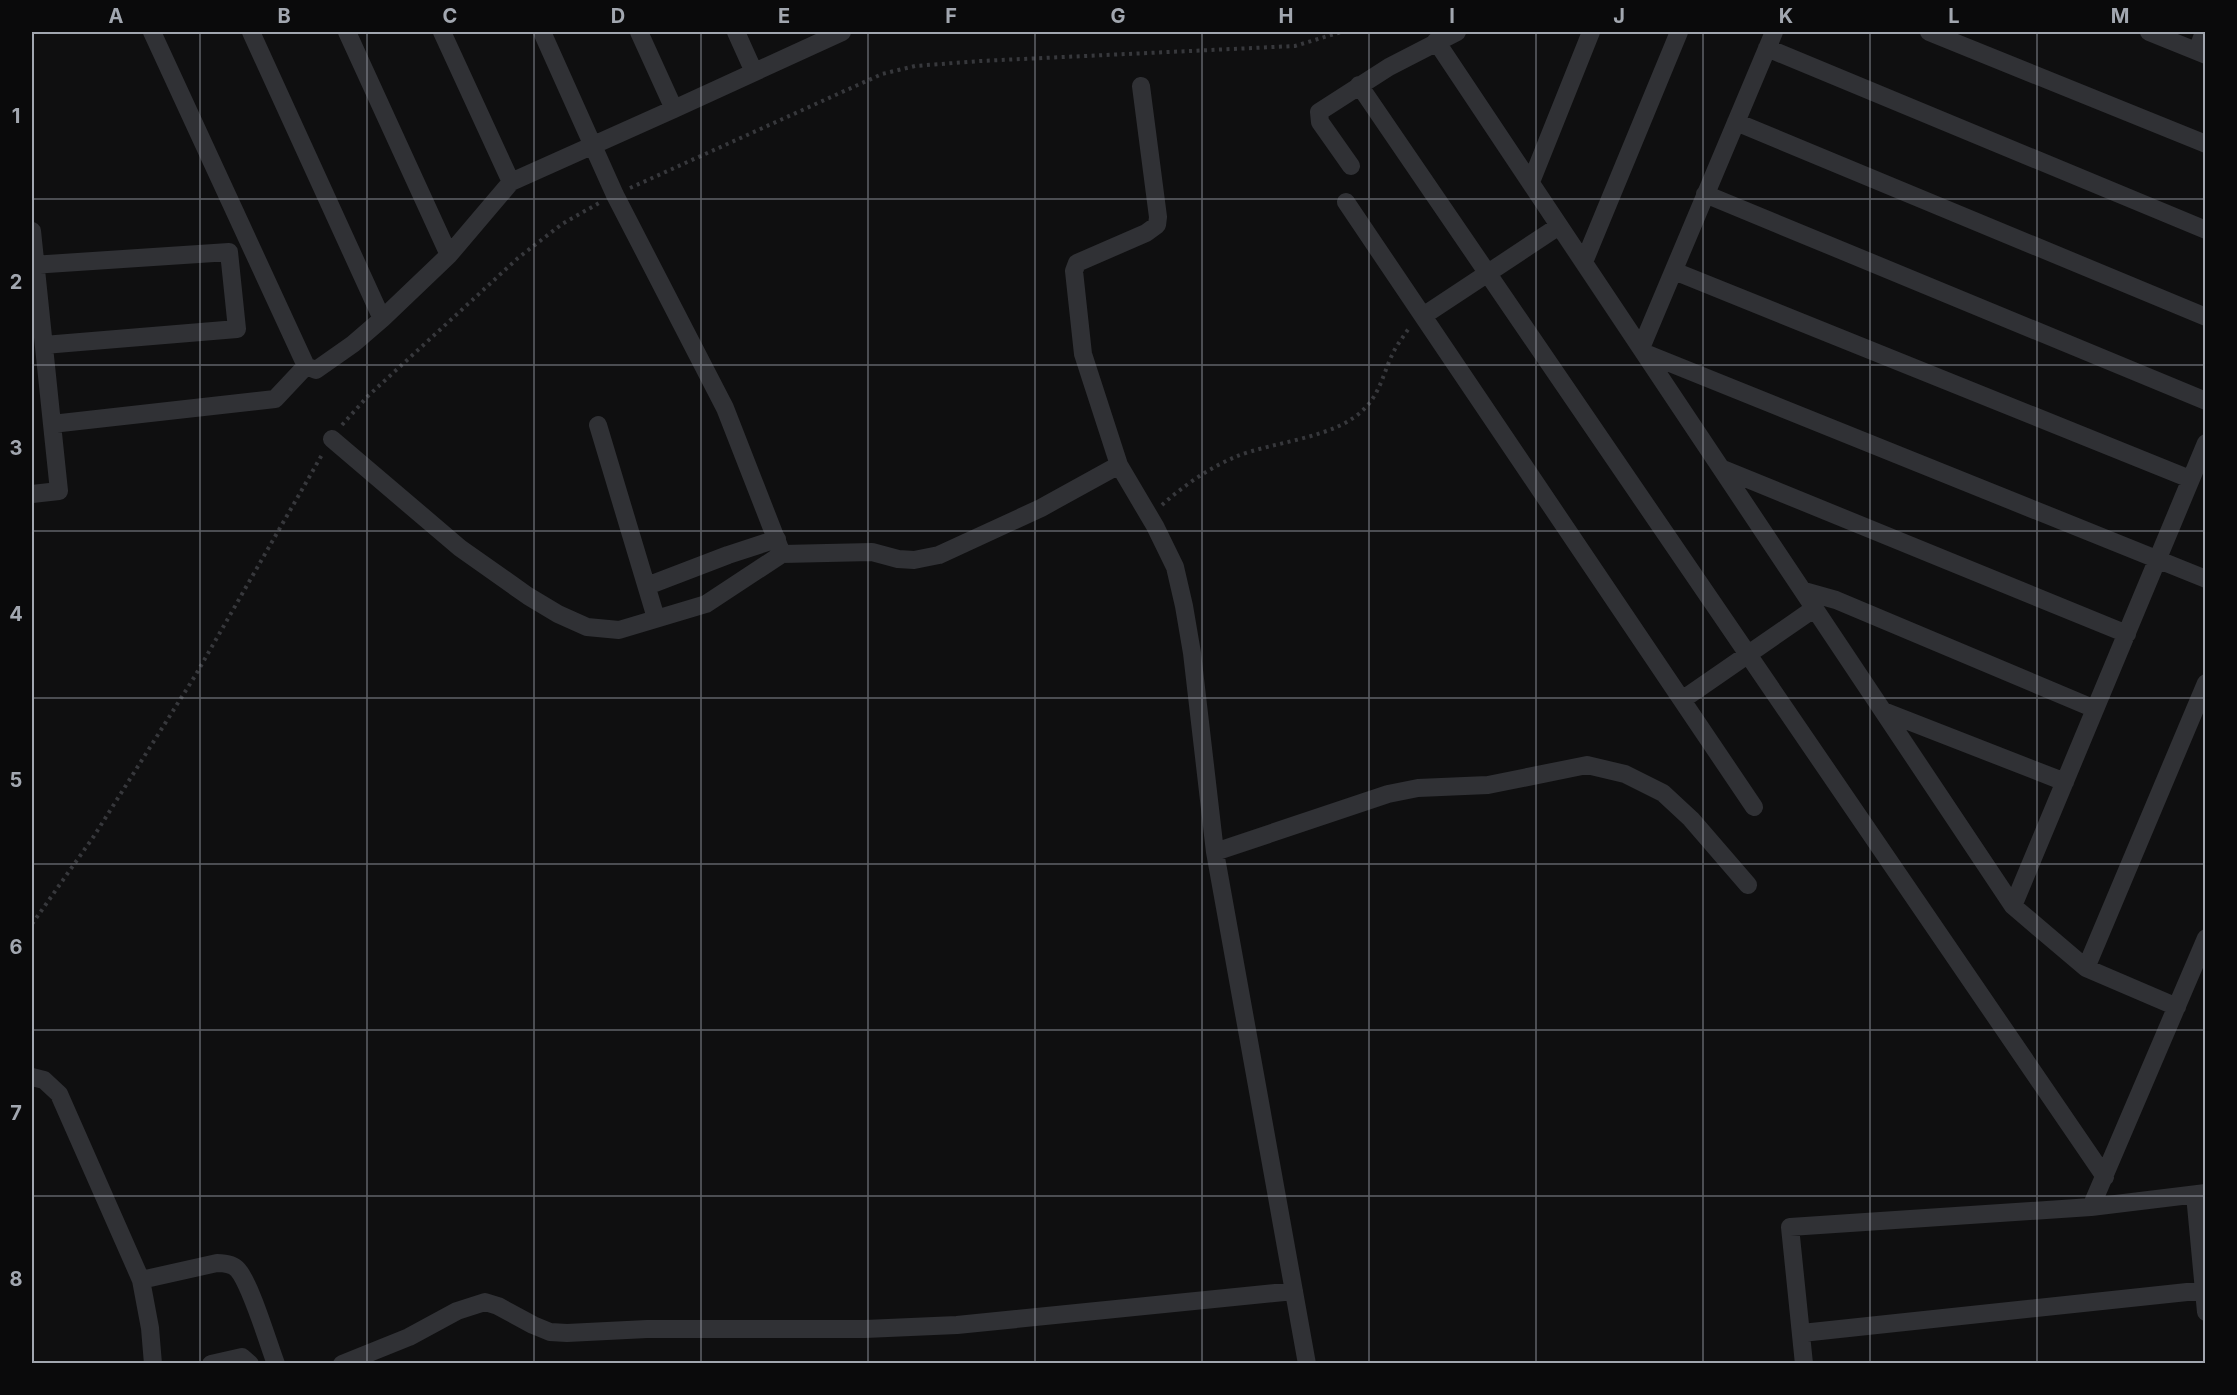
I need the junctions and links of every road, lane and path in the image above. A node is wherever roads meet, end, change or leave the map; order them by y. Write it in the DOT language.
graph roads {
  1 [pos="152,32"];
  2 [pos="251,32"];
  3 [pos="347,32"];
  4 [pos="442,32"];
  5 [pos="542,32"];
  6 [pos="639,32"];
  7 [pos="736,32"];
  8 [pos="1341,32"];
  9 [pos="1457,32"];
  10 [pos="1591,32"];
  11 [pos="1679,32"];
  12 [pos="1929,32"];
  13 [pos="2149,32"];
  14 [pos="2205,32"];
  15 [pos="835,33"];
  16 [pos="1770,40"];
  17 [pos="1436,41"];
  18 [pos="2201,53"];
  19 [pos="754,72"];
  20 [pos="1141,86"];
  21 [pos="1359,86"];
  22 [pos="674,109"];
  23 [pos="1736,122"];
  24 [pos="594,144"];
  25 [pos="2205,144"];
  26 [pos="1351,166"];
  27 [pos="511,182"];
  28 [pos="1531,182"];
  29 [pos="1706,194"];
  30 [pos="615,195"];
  31 [pos="1346,202"];
  32 [pos="1560,226"];
  33 [pos="2205,230"];
  34 [pos="32,231"];
  35 [pos="449,255"];
  36 [pos="1584,262"];
  37 [pos="33,265"];
  38 [pos="1674,271"];
  39 [pos="1487,274"];
  40 [pos="1424,316"];
  41 [pos="2205,317"];
  42 [pos="382,319"];
  43 [pos="44,345"];
  44 [pos="1643,351"];
  45 [pos="306,366"];
  46 [pos="2205,401"];
  47 [pos="52,424"];
  48 [pos="598,424"];
  49 [pos="332,439"];
  50 [pos="2205,443"];
  51 [pos="1119,465"];
  52 [pos="1722,469"];
  53 [pos="2190,479"];
  54 [pos="32,494"];
  55 [pos="1150,517"];
  56 [pos="779,547"];
  57 [pos="2157,559"];
  58 [pos="2205,579"];
  59 [pos="647,586"];
  60 [pos="1804,591"];
  61 [pos="1815,608"];
  62 [pos="656,618"];
  63 [pos="2127,634"];
  64 [pos="1748,654"];
  65 [pos="2205,683"];
  66 [pos="1682,700"];
  67 [pos="2095,708"];
  68 [pos="1883,711"];
  69 [pos="2065,782"];
  70 [pos="1754,807"];
  71 [pos="1215,852"];
  72 [pos="1748,885"];
  73 [pos="2013,906"];
  74 [pos="32,924"];
  75 [pos="2205,938"];
  76 [pos="2086,968"];
  77 [pos="2177,1007"];
  78 [pos="32,1077"];
  79 [pos="2104,1177"];
  80 [pos="2200,1194"];
  81 [pos="2091,1207"];
  82 [pos="141,1280"];
  83 [pos="2204,1290"];
  84 [pos="1294,1292"];
  85 [pos="2205,1312"];
  86 [pos="1802,1333"];
  87 [pos="150,1362"];
  88 [pos="211,1364"];
  89 [pos="250,1364"];
  90 [pos="276,1364"];
  91 [pos="342,1364"];
  92 [pos="1307,1364"];
  93 [pos="1804,1364"];
  1 -- 45 [label="street"];
  2 -- 42 [label="street"];
  3 -- 35 [label="street"];
  4 -- 27 [label="street"];
  5 -- 24 [label="street"];
  6 -- 22 [label="street"];
  7 -- 19 [label="street"];
  8 -- 30 [label="path"];
  9 -- 17 [label="street"];
  10 -- 28 [label="street"];
  11 -- 36 [label="street"];
  12 -- 25 [label="street"];
  13 -- 18 [label="street"];
  14 -- 18 [label="street"];
  15 -- 19 [label="street"];
  16 -- 23 [label="street"];
  16 -- 33 [label="street"];
  17 -- 21 [label="street"];
  17 -- 28 [label="street"];
  19 -- 22 [label="street"];
  20 -- 51 [label="street"];
  21 -- 26 [label="street"];
  21 -- 39 [label="street"];
  22 -- 24 [label="street"];
  23 -- 29 [label="street"];
  23 -- 41 [label="street"];
  24 -- 27 [label="street"];
  24 -- 30 [label="street"];
  27 -- 35 [label="street"];
  28 -- 32 [label="street"];
  29 -- 38 [label="street"];
  29 -- 46 [label="street"];
  30 -- 49 [label="path"];
  30 -- 56 [label="street"];
  31 -- 40 [label="street"];
  32 -- 36 [label="street"];
  32 -- 39 [label="street"];
  34 -- 37 [label="street"];
  35 -- 42 [label="street"];
  36 -- 44 [label="street"];
  37 -- 43 [label="street"];
  37 -- 43 [label="street"];
  38 -- 44 [label="street"];
  38 -- 53 [label="street"];
  39 -- 40 [label="street"];
  39 -- 64 [label="street"];
  40 -- 55 [label="path"];
  40 -- 66 [label="street"];
  42 -- 45 [label="street"];
  43 -- 47 [label="street"];
  44 -- 52 [label="street"];
  44 -- 57 [label="street"];
  45 -- 47 [label="street"];
  47 -- 54 [label="street"];
  48 -- 59 [label="street"];
  49 -- 62 [label="street"];
  49 -- 74 [label="path"];
  50 -- 53 [label="street"];
  51 -- 55 [label="street"];
  51 -- 56 [label="street"];
  52 -- 60 [label="street"];
  52 -- 63 [label="street"];
  53 -- 57 [label="street"];
  55 -- 71 [label="street"];
  56 -- 59 [label="street"];
  56 -- 62 [label="street"];
  57 -- 58 [label="street"];
  57 -- 63 [label="street"];
  59 -- 62 [label="street"];
  60 -- 61 [label="street"];
  60 -- 67 [label="street"];
  61 -- 64 [label="street"];
  61 -- 68 [label="street"];
  63 -- 67 [label="street"];
  64 -- 66 [label="street"];
  64 -- 79 [label="street"];
  65 -- 76 [label="street"];
  66 -- 70 [label="street"];
  67 -- 69 [label="street"];
  68 -- 69 [label="street"];
  68 -- 73 [label="street"];
  69 -- 73 [label="street"];
  71 -- 72 [label="street"];
  71 -- 84 [label="street"];
  73 -- 76 [label="street"];
  75 -- 77 [label="street"];
  76 -- 77 [label="street"];
  77 -- 79 [label="street"];
  78 -- 82 [label="street"];
  79 -- 81 [label="street"];
  80 -- 81 [label="street"];
  80 -- 83 [label="street"];
  81 -- 86 [label="street"];
  82 -- 87 [label="street"];
  82 -- 90 [label="street"];
  83 -- 85 [label="street"];
  83 -- 86 [label="street"];
  84 -- 91 [label="street"];
  84 -- 92 [label="street"];
  86 -- 93 [label="street"];
  88 -- 89 [label="street"];
}
